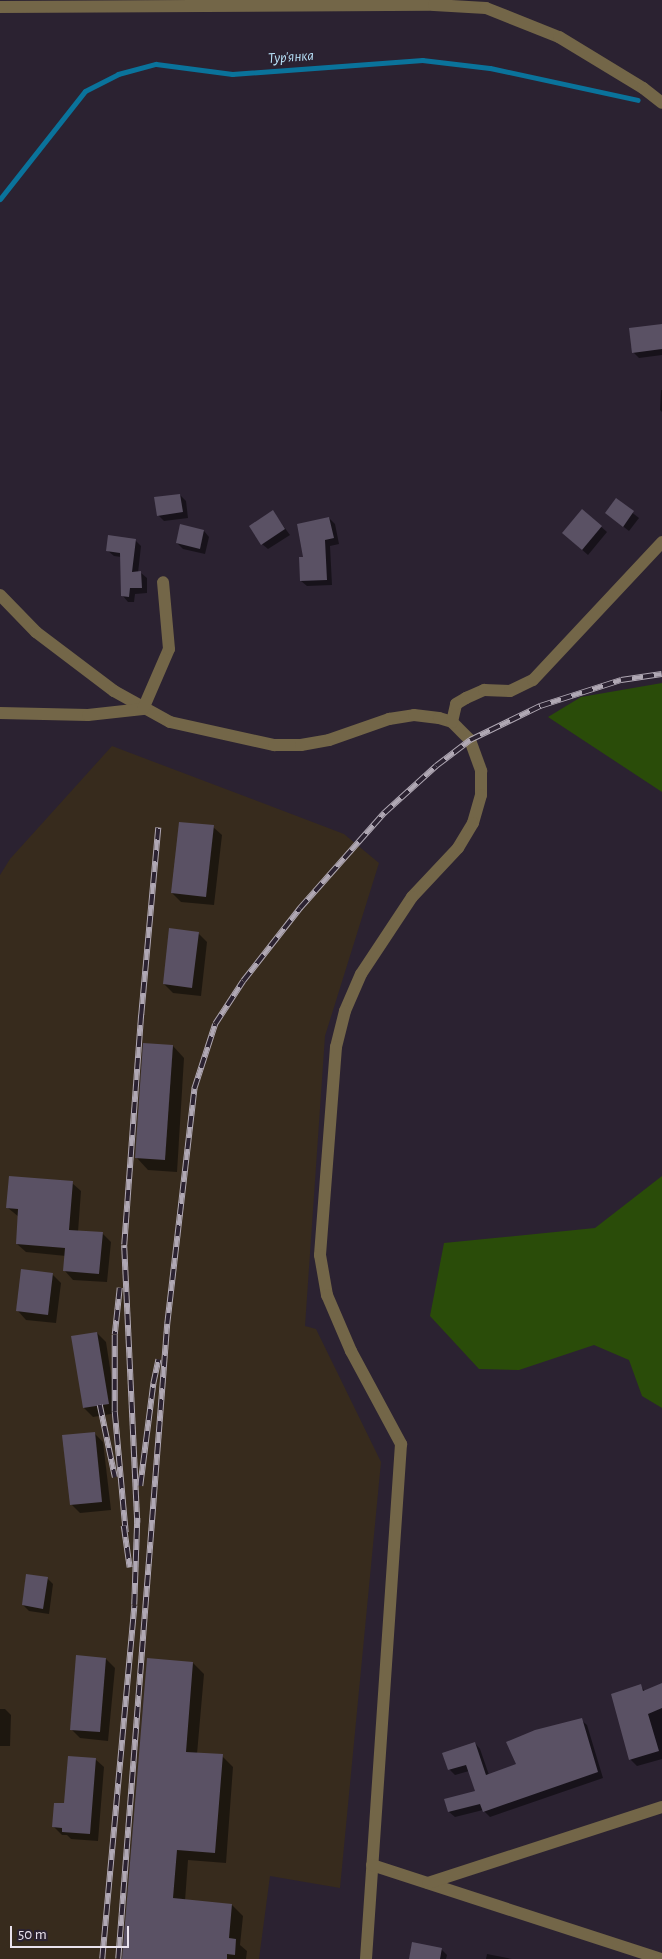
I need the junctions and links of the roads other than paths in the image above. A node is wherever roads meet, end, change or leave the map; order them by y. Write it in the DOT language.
graph roads {
  1 [pos="0,7"];
  2 [pos="662,103"];
  3 [pos="662,542"];
  4 [pos="164,582"];
  5 [pos="0,595"];
  6 [pos="143,709"];
  7 [pos="0,713"];
  8 [pos="452,722"];
  9 [pos="662,1807"];
  10 [pos="372,1865"];
  11 [pos="428,1884"];
  12 [pos="366,1959"];
  13 [pos="662,1959"];
  1 -- 2 [label="street"];
  3 -- 8 [label="street"];
  4 -- 6 [label="street"];
  5 -- 6 [label="street"];
  6 -- 7 [label="street"];
  6 -- 8 [label="street"];
  8 -- 10 [label="street"];
  9 -- 11 [label="street"];
  10 -- 11 [label="street"];
  10 -- 12 [label="street"];
  11 -- 13 [label="street"];
}
